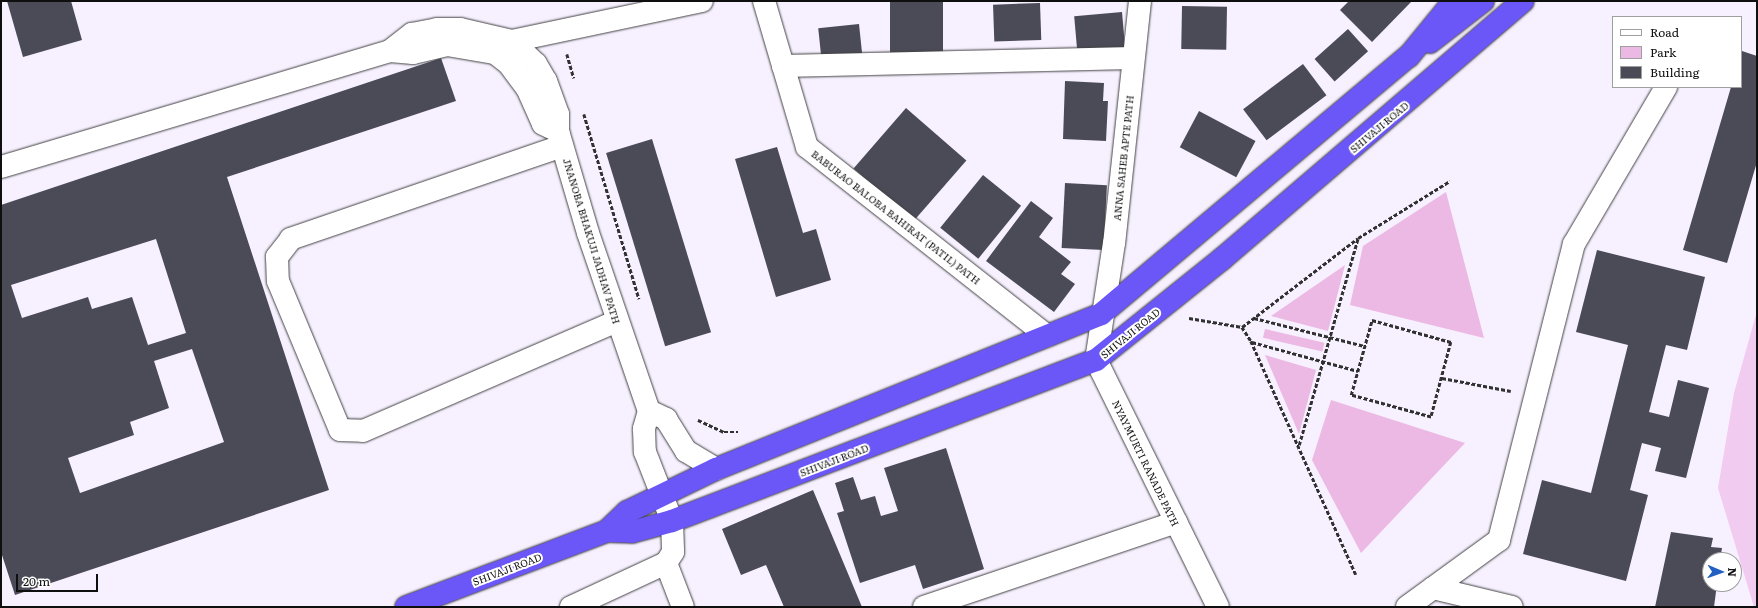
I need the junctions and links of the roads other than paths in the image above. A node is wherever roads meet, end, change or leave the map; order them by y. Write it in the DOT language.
graph roads {
  1 [pos="702,1"];
  2 [pos="764,1"];
  3 [pos="1140,1"];
  4 [pos="1454,1"];
  5 [pos="1483,1"];
  6 [pos="1523,1"];
  7 [pos="503,47"];
  8 [pos="1409,56"];
  9 [pos="1133,58"];
  10 [pos="783,66"];
  11 [pos="1665,88"];
  12 [pos="560,139"];
  13 [pos="1,166"];
  14 [pos="1101,314"];
  15 [pos="617,321"];
  16 [pos="1047,336"];
  17 [pos="1096,360"];
  18 [pos="649,412"];
  19 [pos="716,469"];
  20 [pos="660,495"];
  21 [pos="672,521"];
  22 [pos="1176,522"];
  23 [pos="607,531"];
  24 [pos="666,563"];
  25 [pos="1433,588"];
  26 [pos="594,602"];
  27 [pos="406,607"];
  28 [pos="571,607"];
  29 [pos="683,607"];
  30 [pos="924,607"];
  31 [pos="1218,607"];
  32 [pos="1406,607"];
  33 [pos="1512,607"];
  1 -- 7 [label="street"];
  2 -- 10 [label="street, BABURAO BALOBA BAHIRAT (PATIL) PATH"];
  3 -- 9 [label="street, ANNA SAHEB APTE PATH"];
  4 -- 8 [label="highway, SHIVAJI ROAD"];
  5 -- 8 [label="highway"];
  6 -- 17 [label="highway, SHIVAJI ROAD"];
  7 -- 12 [label="street, JNANOBA BHAKUJI JADHAV PATH"];
  7 -- 13 [label="street"];
  8 -- 14 [label="highway, SHIVAJI ROAD"];
  9 -- 10 [label="street"];
  9 -- 14 [label="street, ANNA SAHEB APTE PATH"];
  10 -- 16 [label="street, BABURAO BALOBA BAHIRAT (PATIL) PATH"];
  11 -- 25 [label="street"];
  12 -- 15 [label="street, JNANOBA BHAKUJI JADHAV PATH"];
  12 -- 15 [label="street"];
  14 -- 16 [label="highway, SHIVAJI ROAD"];
  14 -- 17 [label="street"];
  15 -- 18 [label="street, JNANOBA BHAKUJI JADHAV PATH"];
  16 -- 19 [label="highway, SHIVAJI ROAD"];
  17 -- 21 [label="highway, SHIVAJI ROAD"];
  17 -- 22 [label="street, NYAYMURTI RANADE PATH"];
  18 -- 19 [label="street"];
  18 -- 20 [label="street"];
  19 -- 20 [label="highway, SHIVAJI ROAD"];
  20 -- 21 [label="street"];
  20 -- 23 [label="highway, SHIVAJI ROAD"];
  21 -- 23 [label="highway, SHIVAJI ROAD"];
  21 -- 24 [label="street"];
  22 -- 30 [label="street"];
  22 -- 31 [label="street, NYAYMURTI RANADE PATH"];
  23 -- 27 [label="highway, SHIVAJI ROAD"];
  24 -- 26 [label="street"];
  24 -- 29 [label="street"];
  25 -- 32 [label="street"];
  25 -- 33 [label="street"];
  26 -- 28 [label="street"];
}
